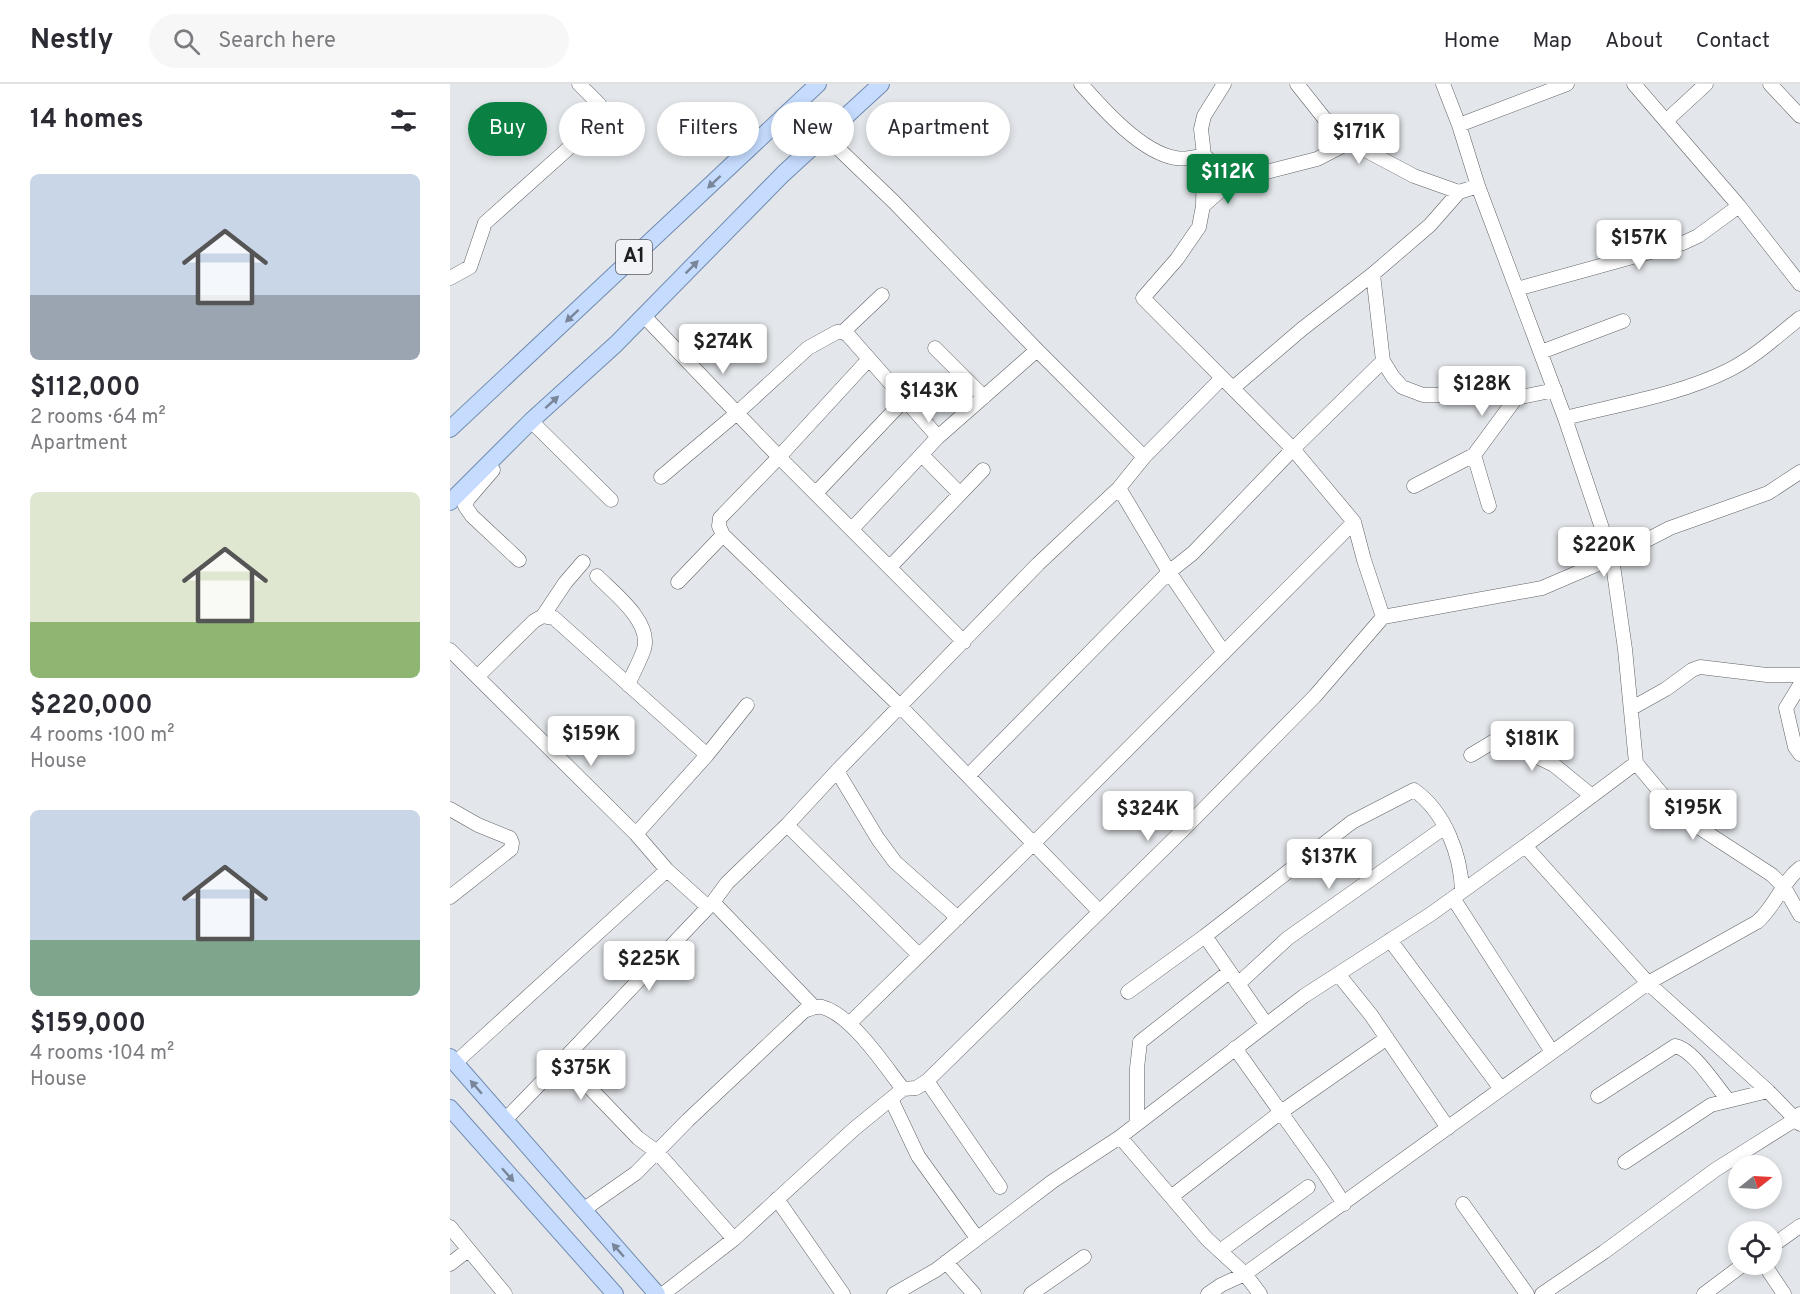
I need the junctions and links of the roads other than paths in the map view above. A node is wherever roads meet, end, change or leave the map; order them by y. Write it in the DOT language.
graph roads {
  1 [pos="579,84"];
  2 [pos="818,84"];
  3 [pos="881,84"];
  4 [pos="1081,84"];
  5 [pos="1224,84"];
  6 [pos="1297,84"];
  7 [pos="1443,84"];
  8 [pos="1568,84"];
  9 [pos="1634,84"];
  10 [pos="1707,84"];
  11 [pos="1770,84"];
  12 [pos="798,102"];
  13 [pos="854,109"];
  14 [pos="1800,116"];
  15 [pos="1667,120"];
  16 [pos="1459,125"];
  17 [pos="771,128"];
  18 [pos="1350,142"];
  19 [pos="1204,155"];
  20 [pos="803,156"];
  21 [pos="846,156"];
  22 [pos="1231,181"];
  23 [pos="1478,186"];
  24 [pos="1460,192"];
  25 [pos="1203,206"];
  26 [pos="1739,206"];
  27 [pos="1373,274"];
  28 [pos="450,278"];
  29 [pos="1800,284"];
  30 [pos="1517,290"];
  31 [pos="882,295"];
  32 [pos="644,316"];
  33 [pos="1800,318"];
  34 [pos="1623,321"];
  35 [pos="843,332"];
  36 [pos="935,348"];
  37 [pos="1037,350"];
  38 [pos="1541,352"];
  39 [pos="870,359"];
  40 [pos="1383,361"];
  41 [pos="1222,378"];
  42 [pos="1233,388"];
  43 [pos="1555,390"];
  44 [pos="984,397"];
  45 [pos="1516,398"];
  46 [pos="905,399"];
  47 [pos="736,412"];
  48 [pos="1565,418"];
  49 [pos="533,423"];
  50 [pos="450,429"];
  51 [pos="938,436"];
  52 [pos="1293,449"];
  53 [pos="922,455"];
  54 [pos="1474,455"];
  55 [pos="778,457"];
  56 [pos="1144,457"];
  57 [pos="983,470"];
  58 [pos="1800,472"];
  59 [pos="661,477"];
  60 [pos="1414,486"];
  61 [pos="1119,488"];
  62 [pos="816,493"];
  63 [pos="960,494"];
  64 [pos="610,500"];
  65 [pos="450,502"];
  66 [pos="1489,506"];
  67 [pos="1354,522"];
  68 [pos="852,530"];
  69 [pos="723,535"];
  70 [pos="1612,558"];
  71 [pos="519,560"];
  72 [pos="583,562"];
  73 [pos="890,567"];
  74 [pos="1169,572"];
  75 [pos="597,576"];
  76 [pos="678,582"];
  77 [pos="543,616"];
  78 [pos="1383,617"];
  79 [pos="964,642"];
  80 [pos="450,650"];
  81 [pos="1224,653"];
  82 [pos="1800,675"];
  83 [pos="478,676"];
  84 [pos="628,684"];
  85 [pos="1800,685"];
  86 [pos="747,705"];
  87 [pos="900,706"];
  88 [pos="1632,708"];
  89 [pos="707,754"];
  90 [pos="1800,754"];
  91 [pos="1471,755"];
  92 [pos="1636,763"];
  93 [pos="837,771"];
  94 [pos="968,776"];
  95 [pos="1592,796"];
  96 [pos="450,809"];
  97 [pos="787,825"];
  98 [pos="1445,828"];
  99 [pos="636,834"];
  100 [pos="1033,844"];
  101 [pos="1525,846"];
  102 [pos="1800,868"];
  103 [pos="667,870"];
  104 [pos="1784,887"];
  105 [pos="1457,895"];
  106 [pos="450,897"];
  107 [pos="711,905"];
  108 [pos="1099,911"];
  109 [pos="1800,915"];
  110 [pos="958,918"];
  111 [pos="1205,936"];
  112 [pos="1390,940"];
  113 [pos="919,956"];
  114 [pos="1229,972"];
  115 [pos="1338,974"];
  116 [pos="1648,983"];
  117 [pos="1238,984"];
  118 [pos="1128,992"];
  119 [pos="814,1007"];
  120 [pos="850,1023"];
  121 [pos="1266,1024"];
  122 [pos="1387,1038"];
  123 [pos="1235,1048"];
  124 [pos="1552,1052"];
  125 [pos="453,1060"];
  126 [pos="563,1060"];
  127 [pos="927,1081"];
  128 [pos="903,1089"];
  129 [pos="1501,1089"];
  130 [pos="1768,1091"];
  131 [pos="1598,1096"];
  132 [pos="891,1099"];
  133 [pos="1728,1100"];
  134 [pos="450,1108"];
  135 [pos="1281,1112"];
  136 [pos="1799,1119"];
  137 [pos="506,1120"];
  138 [pos="1137,1123"];
  139 [pos="1448,1128"];
  140 [pos="1120,1137"];
  141 [pos="657,1152"];
  142 [pos="1625,1162"];
  143 [pos="1000,1187"];
  144 [pos="1308,1187"];
  145 [pos="1171,1197"];
  146 [pos="777,1199"];
  147 [pos="1344,1204"];
  148 [pos="1463,1204"];
  149 [pos="583,1210"];
  150 [pos="1800,1226"];
  151 [pos="450,1227"];
  152 [pos="977,1238"];
  153 [pos="734,1239"];
  154 [pos="1782,1239"];
  155 [pos="468,1250"];
  156 [pos="1220,1251"];
  157 [pos="1084,1257"];
  158 [pos="946,1262"];
  159 [pos="450,1264"];
  160 [pos="1245,1274"];
  161 [pos="1729,1275"];
  162 [pos="1771,1275"];
  163 [pos="505,1294"];
  164 [pos="615,1294"];
  165 [pos="657,1294"];
  166 [pos="663,1294"];
  167 [pos="843,1294"];
  168 [pos="894,1294"];
  169 [pos="974,1294"];
  170 [pos="1031,1294"];
  171 [pos="1208,1294"];
  172 [pos="1260,1294"];
  173 [pos="1527,1294"];
  174 [pos="1542,1294"];
  175 [pos="1704,1294"];
  176 [pos="1784,1294"];
  1 -- 28 [label="street"];
  2 -- 12 [label="main road, A1"];
  3 -- 13 [label="main road, A1"];
  4 -- 19 [label="street"];
  5 -- 19 [label="street"];
  6 -- 18 [label="street"];
  7 -- 16 [label="street"];
  8 -- 16 [label="street"];
  9 -- 15 [label="street"];
  10 -- 15 [label="street"];
  11 -- 14 [label="street"];
  15 -- 26 [label="street"];
  16 -- 23 [label="street"];
  17 -- 50 [label="main road, A1, one-way"];
  18 -- 22 [label="street"];
  18 -- 24 [label="street"];
  19 -- 22 [label="street"];
  19 -- 25 [label="street"];
  32 -- 20 [label="main road, A1, one-way"];
  21 -- 37 [label="street"];
  22 -- 25 [label="street"];
  23 -- 24 [label="street"];
  23 -- 30 [label="street"];
  24 -- 27 [label="street"];
  25 -- 41 [label="street"];
  26 -- 29 [label="street"];
  26 -- 30 [label="street"];
  27 -- 40 [label="street"];
  27 -- 42 [label="street"];
  30 -- 38 [label="street"];
  31 -- 35 [label="street"];
  32 -- 47 [label="street"];
  49 -- 32 [label="main road, A1, one-way"];
  33 -- 48 [label="street"];
  34 -- 38 [label="street"];
  35 -- 39 [label="street"];
  35 -- 47 [label="street"];
  36 -- 44 [label="street"];
  37 -- 44 [label="street"];
  37 -- 56 [label="street"];
  38 -- 43 [label="street"];
  39 -- 46 [label="street"];
  39 -- 55 [label="street"];
  40 -- 45 [label="street"];
  40 -- 52 [label="street"];
  41 -- 42 [label="street"];
  41 -- 56 [label="street"];
  42 -- 52 [label="street"];
  43 -- 45 [label="street"];
  43 -- 48 [label="street"];
  44 -- 51 [label="street"];
  45 -- 54 [label="street"];
  46 -- 51 [label="street"];
  46 -- 62 [label="street"];
  47 -- 55 [label="street"];
  47 -- 59 [label="street"];
  48 -- 70 [label="street"];
  49 -- 64 [label="street"];
  49 -- 65 [label="main road, A1"];
  49 -- 71 [label="street"];
  51 -- 53 [label="street"];
  52 -- 67 [label="street"];
  52 -- 74 [label="street"];
  53 -- 63 [label="street"];
  53 -- 68 [label="street"];
  54 -- 60 [label="street"];
  54 -- 66 [label="street"];
  55 -- 62 [label="street"];
  55 -- 69 [label="street"];
  56 -- 61 [label="street"];
  57 -- 63 [label="street"];
  58 -- 70 [label="street"];
  61 -- 74 [label="street"];
  61 -- 79 [label="street"];
  62 -- 68 [label="street"];
  63 -- 73 [label="street"];
  67 -- 78 [label="street"];
  67 -- 81 [label="street"];
  68 -- 73 [label="street"];
  69 -- 76 [label="street"];
  69 -- 87 [label="street"];
  70 -- 78 [label="street"];
  70 -- 88 [label="street"];
  72 -- 77 [label="street"];
  73 -- 79 [label="street"];
  74 -- 81 [label="street"];
  74 -- 94 [label="street"];
  75 -- 84 [label="street"];
  77 -- 83 [label="street"];
  77 -- 84 [label="street"];
  78 -- 108 [label="street"];
  79 -- 87 [label="street"];
  80 -- 83 [label="street"];
  81 -- 100 [label="street"];
  82 -- 88 [label="street"];
  83 -- 99 [label="street"];
  84 -- 89 [label="street"];
  85 -- 90 [label="street"];
  86 -- 89 [label="street"];
  87 -- 93 [label="street"];
  87 -- 94 [label="street"];
  88 -- 92 [label="street"];
  89 -- 99 [label="street"];
  91 -- 95 [label="street"];
  92 -- 95 [label="street"];
  92 -- 104 [label="street"];
  93 -- 97 [label="street"];
  93 -- 110 [label="street"];
  94 -- 100 [label="street"];
  95 -- 101 [label="street"];
  96 -- 106 [label="street"];
  97 -- 107 [label="street"];
  97 -- 113 [label="street"];
  98 -- 105 [label="street"];
  98 -- 111 [label="street"];
  98 -- 117 [label="street"];
  99 -- 103 [label="street"];
  100 -- 108 [label="street"];
  100 -- 110 [label="street"];
  101 -- 105 [label="street"];
  101 -- 116 [label="street"];
  102 -- 104 [label="street"];
  103 -- 107 [label="street"];
  103 -- 125 [label="street"];
  104 -- 109 [label="street"];
  104 -- 116 [label="street"];
  105 -- 112 [label="street"];
  105 -- 124 [label="street"];
  107 -- 119 [label="street"];
  107 -- 126 [label="street"];
  108 -- 127 [label="street"];
  110 -- 113 [label="street"];
  111 -- 114 [label="street"];
  111 -- 118 [label="street"];
  112 -- 115 [label="street"];
  112 -- 129 [label="street"];
  113 -- 120 [label="street"];
  114 -- 117 [label="street"];
  114 -- 138 [label="street"];
  115 -- 121 [label="street"];
  115 -- 122 [label="street"];
  116 -- 124 [label="street"];
  116 -- 130 [label="street"];
  117 -- 121 [label="street"];
  119 -- 120 [label="street"];
  119 -- 141 [label="street"];
  120 -- 128 [label="street"];
  121 -- 123 [label="street"];
  122 -- 135 [label="street"];
  122 -- 139 [label="street"];
  123 -- 135 [label="street"];
  123 -- 138 [label="street"];
  124 -- 129 [label="street"];
  137 -- 125 [label="main road, one-way"];
  126 -- 137 [label="street"];
  126 -- 141 [label="street"];
  127 -- 128 [label="street"];
  127 -- 143 [label="street"];
  128 -- 132 [label="street"];
  129 -- 139 [label="street"];
  130 -- 133 [label="street"];
  130 -- 136 [label="street"];
  131 -- 133 [label="street"];
  132 -- 146 [label="street"];
  132 -- 152 [label="street"];
  133 -- 142 [label="street"];
  134 -- 164 [label="main road, one-way"];
  135 -- 145 [label="street"];
  135 -- 147 [label="street"];
  136 -- 174 [label="street"];
  137 -- 149 [label="main road"];
  138 -- 140 [label="street"];
  139 -- 147 [label="street"];
  140 -- 145 [label="street"];
  140 -- 152 [label="street"];
  141 -- 149 [label="street"];
  141 -- 153 [label="street"];
  144 -- 156 [label="street"];
  145 -- 156 [label="street"];
  146 -- 153 [label="street"];
  146 -- 167 [label="street"];
  147 -- 160 [label="street"];
  148 -- 173 [label="street"];
  165 -- 149 [label="main road, one-way"];
  150 -- 154 [label="street"];
  151 -- 155 [label="street"];
  152 -- 158 [label="street"];
  153 -- 166 [label="street"];
  155 -- 159 [label="street"];
  155 -- 163 [label="street"];
  156 -- 160 [label="street"];
  157 -- 170 [label="street"];
  158 -- 168 [label="street"];
  158 -- 169 [label="street"];
  160 -- 171 [label="street"];
  160 -- 172 [label="street"];
  161 -- 175 [label="street"];
  162 -- 176 [label="street"];
}
